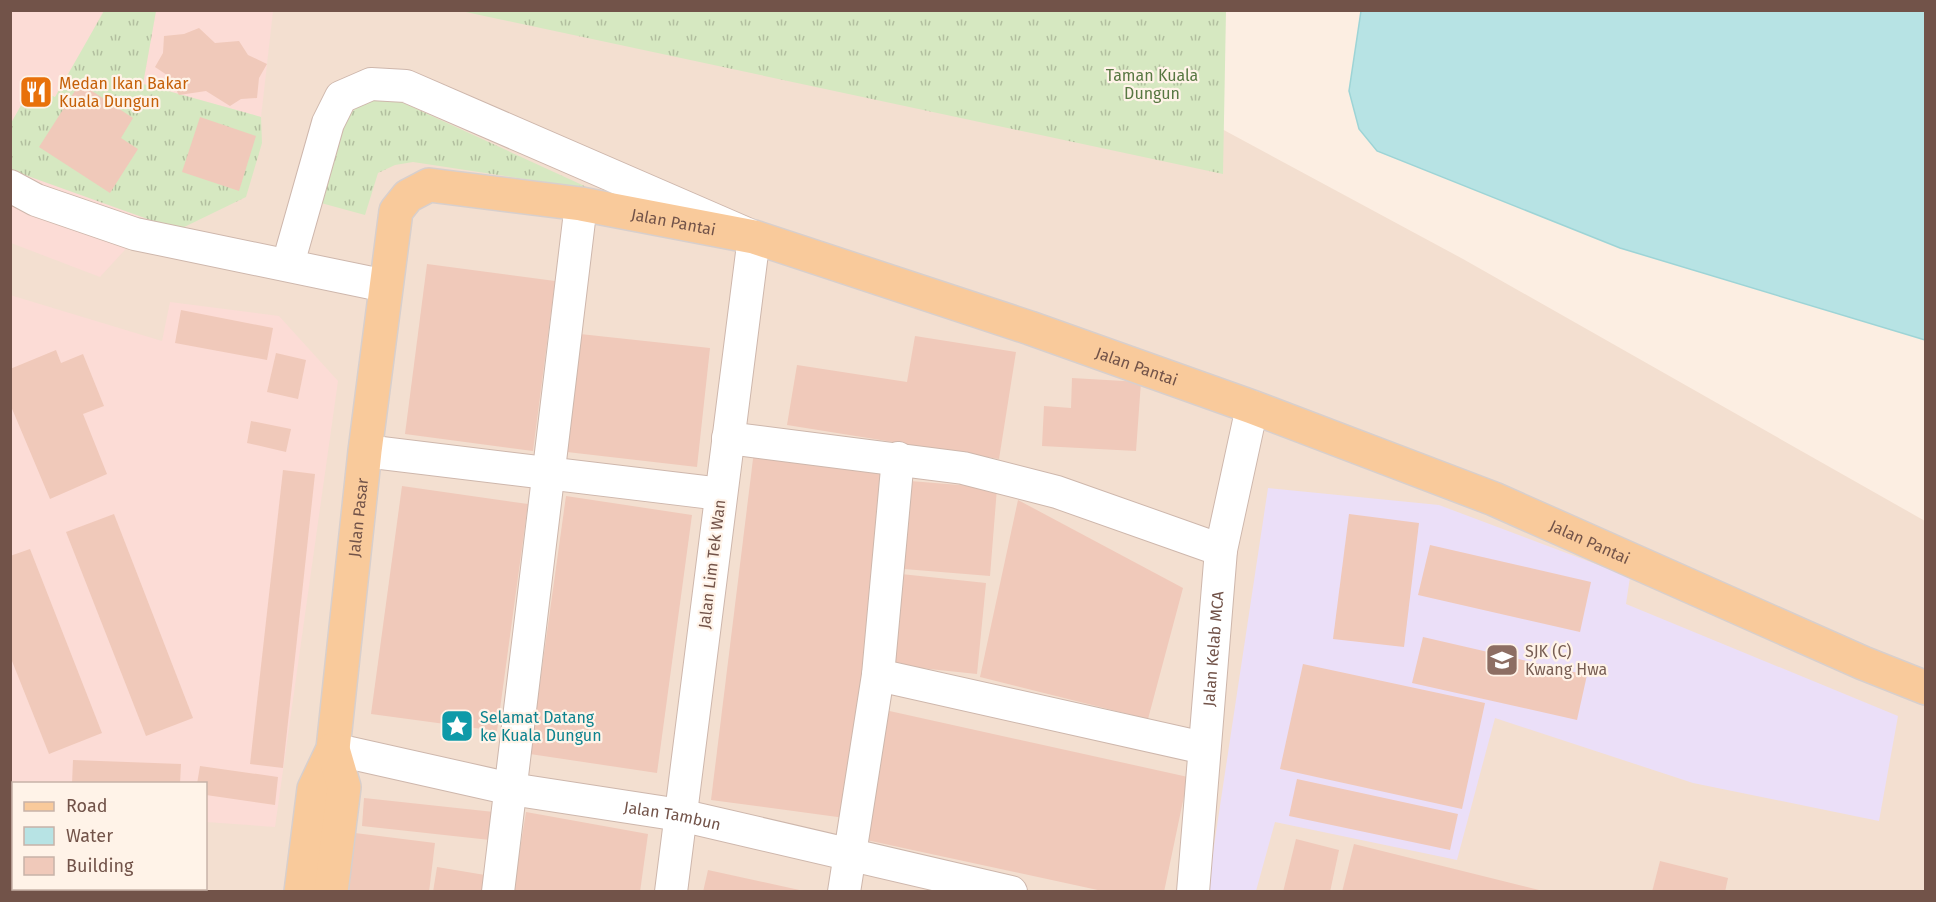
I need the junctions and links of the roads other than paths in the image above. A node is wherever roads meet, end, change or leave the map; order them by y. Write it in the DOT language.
graph roads {
  1 [pos="10,186"];
  2 [pos="581,204"];
  3 [pos="754,237"];
  4 [pos="288,264"];
  5 [pos="386,286"];
  6 [pos="1252,407"];
  7 [pos="728,438"];
  8 [pos="365,451"];
  9 [pos="898,458"];
  10 [pos="549,474"];
  11 [pos="721,494"];
  12 [pos="1221,550"];
  13 [pos="878,675"];
  14 [pos="1926,688"];
  15 [pos="1204,748"];
  16 [pos="333,749"];
  17 [pos="511,789"];
  18 [pos="680,815"];
  19 [pos="848,853"];
  20 [pos="301,891"];
  21 [pos="331,891"];
  22 [pos="498,891"];
  23 [pos="671,891"];
  24 [pos="844,891"];
  25 [pos="1011,891"];
  26 [pos="1193,891"];
  1 -- 4 [label="street"];
  2 -- 3 [label="main road, Jalan Pantai"];
  2 -- 5 [label="main road, Jalan Pantai"];
  2 -- 10 [label="street"];
  3 -- 4 [label="street"];
  3 -- 6 [label="main road, Jalan Pantai"];
  3 -- 7 [label="street, Jalan Lim Tek Wan"];
  4 -- 5 [label="street"];
  5 -- 8 [label="main road, Jalan Pasar"];
  6 -- 12 [label="street, Jalan Kelab MCA"];
  6 -- 14 [label="main road, Jalan Pantai"];
  7 -- 9 [label="street"];
  7 -- 11 [label="street, Jalan Lim Tek Wan"];
  8 -- 10 [label="street"];
  8 -- 16 [label="main road, Jalan Pasar"];
  9 -- 12 [label="street"];
  9 -- 13 [label="street"];
  10 -- 11 [label="street"];
  10 -- 17 [label="street"];
  11 -- 18 [label="street, Jalan Lim Tek Wan"];
  12 -- 15 [label="street, Jalan Kelab MCA"];
  13 -- 15 [label="street"];
  13 -- 19 [label="street"];
  15 -- 26 [label="street, Jalan Kelab MCA"];
  16 -- 17 [label="street, Jalan Tambun"];
  16 -- 20 [label="main road, Jalan Pasar"];
  16 -- 21 [label="main road, Jalan Pasar"];
  17 -- 18 [label="street, Jalan Tambun"];
  17 -- 22 [label="street"];
  18 -- 19 [label="street, Jalan Tambun"];
  18 -- 23 [label="street, Jalan Lim Tek Wan"];
  19 -- 24 [label="street"];
  19 -- 25 [label="street, Jalan Tambun"];
}
